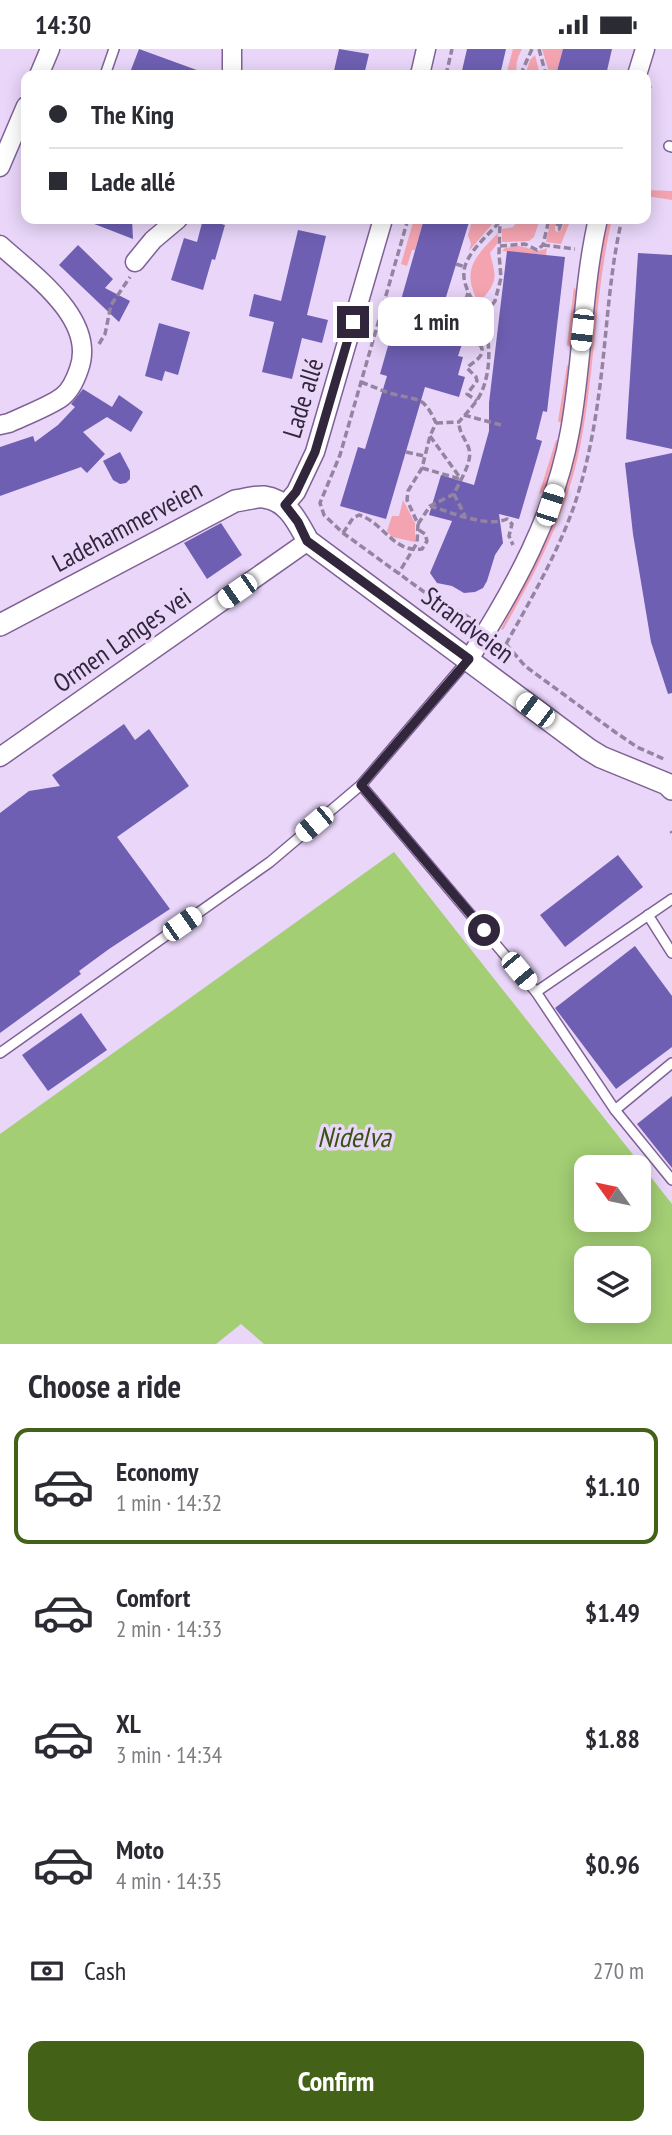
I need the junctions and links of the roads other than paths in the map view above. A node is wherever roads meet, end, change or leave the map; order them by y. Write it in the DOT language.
graph roads {
  1 [pos="50,49"];
  2 [pos="114,49"];
  3 [pos="232,49"];
  4 [pos="426,49"];
  5 [pos="645,49"];
  6 [pos="41,70"];
  7 [pos="107,70"];
  8 [pos="232,70"];
  9 [pos="421,70"];
  10 [pos="639,70"];
  11 [pos="21,117"];
  12 [pos="1,163"];
  13 [pos="172,224"];
  14 [pos="382,224"];
  15 [pos="597,224"];
  16 [pos="0,245"];
  17 [pos="135,266"];
  18 [pos="0,425"];
  19 [pos="285,505"];
  20 [pos="307,541"];
  21 [pos="0,625"];
  22 [pos="469,659"];
  23 [pos="0,757"];
  24 [pos="361,785"];
  25 [pos="672,789"];
  26 [pos="672,899"];
  27 [pos="648,915"];
  28 [pos="672,953"];
  29 [pos="536,992"];
  30 [pos="0,1053"];
  31 [pos="672,1063"];
  32 [pos="615,1110"];
  33 [pos="672,1180"];
  1 -- 6 [label="street"];
  2 -- 7 [label="lane"];
  3 -- 8 [label="street"];
  4 -- 9 [label="street"];
  5 -- 10 [label="street"];
  11 -- 12 [label="street"];
  13 -- 17 [label="street"];
  14 -- 19 [label="street, Lade allé"];
  15 -- 22 [label="street"];
  16 -- 18 [label="street"];
  19 -- 20 [label="street, Strandveien"];
  19 -- 21 [label="street, Ladehammerveien"];
  20 -- 22 [label="street, Strandveien"];
  20 -- 23 [label="street, Ormen Langes vei"];
  22 -- 24 [label="lane"];
  22 -- 25 [label="street, Strandveien"];
  24 -- 29 [label="lane"];
  24 -- 30 [label="lane"];
  26 -- 27 [label="lane"];
  27 -- 28 [label="lane"];
  27 -- 29 [label="lane"];
  29 -- 32 [label="lane"];
  31 -- 32 [label="lane"];
  32 -- 33 [label="lane"];
}
